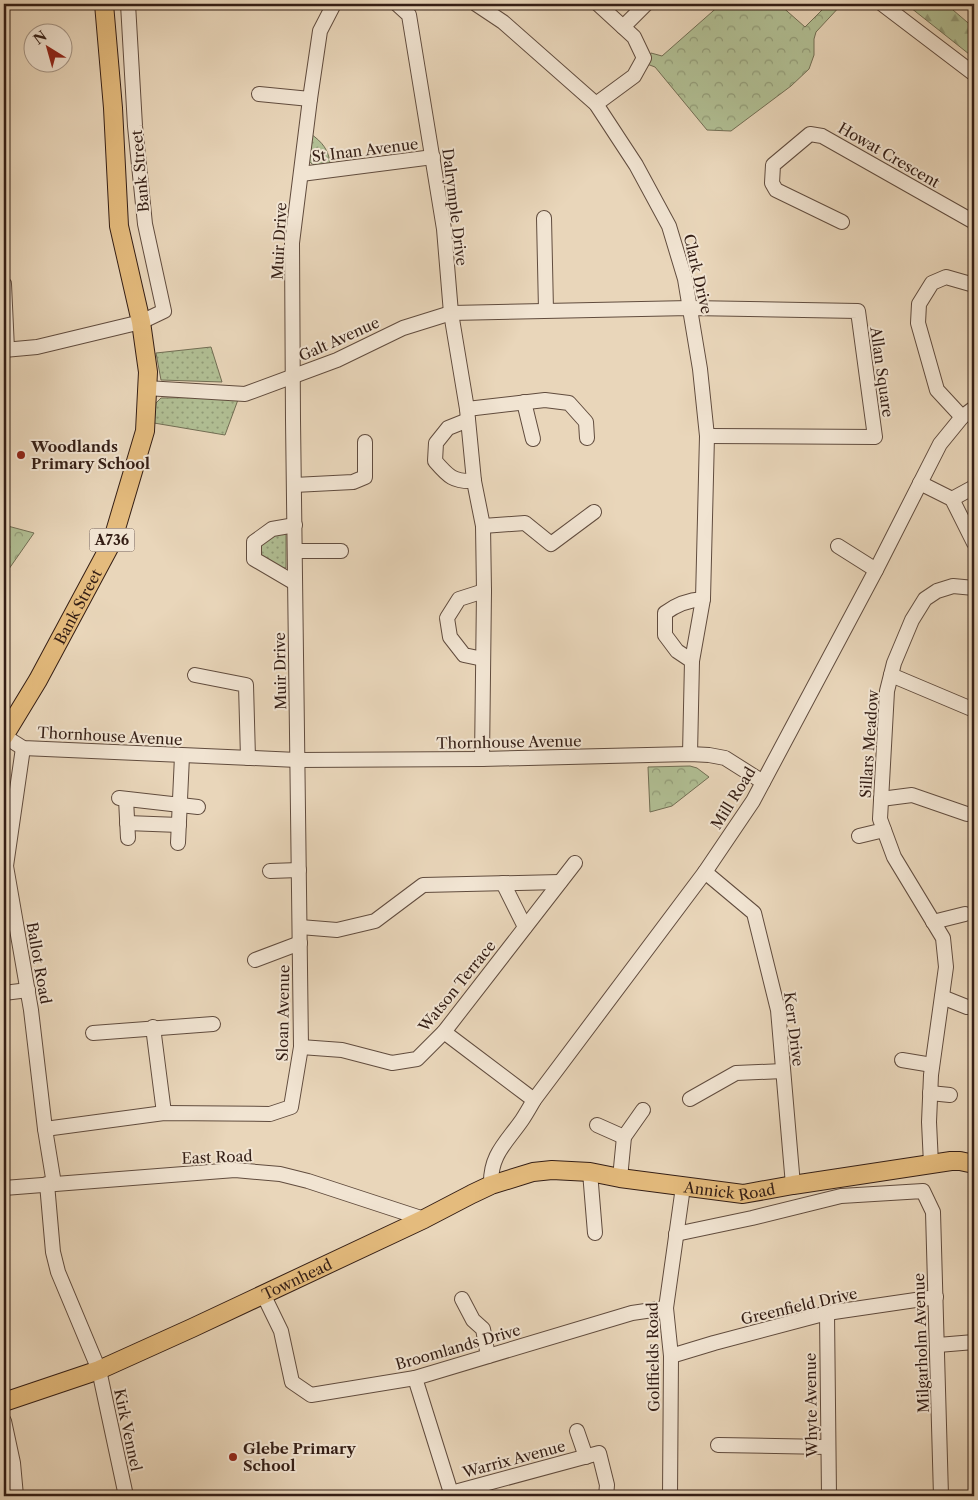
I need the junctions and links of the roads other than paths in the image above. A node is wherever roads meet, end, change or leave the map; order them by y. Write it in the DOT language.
graph roads {
  1 [pos="104,4"];
  2 [pos="128,4"];
  3 [pos="334,4"];
  4 [pos="397,4"];
  5 [pos="476,4"];
  6 [pos="598,4"];
  7 [pos="646,4"];
  8 [pos="882,4"];
  9 [pos="623,26"];
  10 [pos="974,74"];
  11 [pos="260,94"];
  12 [pos="310,99"];
  13 [pos="596,104"];
  14 [pos="433,157"];
  15 [pos="301,174"];
  16 [pos="544,218"];
  17 [pos="842,222"];
  18 [pos="974,222"];
  19 [pos="4,284"];
  20 [pos="974,285"];
  21 [pos="4,288"];
  22 [pos="690,308"];
  23 [pos="546,310"];
  24 [pos="451,313"];
  25 [pos="141,322"];
  26 [pos="5,349"];
  27 [pos="293,377"];
  28 [pos="146,388"];
  29 [pos="524,402"];
  30 [pos="974,408"];
  31 [pos="467,415"];
  32 [pos="962,417"];
  33 [pos="707,436"];
  34 [pos="587,438"];
  35 [pos="533,439"];
  36 [pos="365,442"];
  37 [pos="474,481"];
  38 [pos="920,483"];
  39 [pos="294,485"];
  40 [pos="974,486"];
  41 [pos="952,499"];
  42 [pos="594,512"];
  43 [pos="295,525"];
  44 [pos="483,526"];
  45 [pos="974,543"];
  46 [pos="838,546"];
  47 [pos="295,551"];
  48 [pos="341,551"];
  49 [pos="876,570"];
  50 [pos="295,583"];
  51 [pos="974,588"];
  52 [pos="484,591"];
  53 [pos="703,599"];
  54 [pos="483,659"];
  55 [pos="692,662"];
  56 [pos="194,675"];
  57 [pos="891,675"];
  58 [pos="974,710"];
  59 [pos="4,736"];
  60 [pos="23,748"];
  61 [pos="690,754"];
  62 [pos="182,756"];
  63 [pos="248,758"];
  64 [pos="482,759"];
  65 [pos="298,760"];
  66 [pos="763,782"];
  67 [pos="881,799"];
  68 [pos="180,805"];
  69 [pos="198,807"];
  70 [pos="967,814"];
  71 [pos="127,823"];
  72 [pos="179,825"];
  73 [pos="884,830"];
  74 [pos="859,836"];
  75 [pos="128,838"];
  76 [pos="178,843"];
  77 [pos="575,863"];
  78 [pos="299,870"];
  79 [pos="270,871"];
  80 [pos="705,872"];
  81 [pos="560,882"];
  82 [pos="504,883"];
  83 [pos="965,914"];
  84 [pos="933,922"];
  85 [pos="300,927"];
  86 [pos="525,927"];
  87 [pos="300,943"];
  88 [pos="255,960"];
  89 [pos="28,990"];
  90 [pos="4,993"];
  91 [pos="942,997"];
  92 [pos="967,1007"];
  93 [pos="213,1024"];
  94 [pos="154,1027"];
  95 [pos="444,1032"];
  96 [pos="93,1033"];
  97 [pos="301,1047"];
  98 [pos="902,1060"];
  99 [pos="932,1065"];
  100 [pos="783,1071"];
  101 [pos="930,1093"];
  102 [pos="950,1096"];
  103 [pos="690,1099"];
  104 [pos="534,1100"];
  105 [pos="643,1110"];
  106 [pos="164,1113"];
  107 [pos="597,1125"];
  108 [pos="45,1129"];
  109 [pos="624,1137"];
  110 [pos="932,1164"];
  111 [pos="972,1165"];
  112 [pos="590,1172"];
  113 [pos="620,1178"];
  114 [pos="50,1184"];
  115 [pos="491,1185"];
  116 [pos="793,1185"];
  117 [pos="683,1187"];
  118 [pos="4,1188"];
  119 [pos="923,1191"];
  120 [pos="424,1219"];
  121 [pos="595,1233"];
  122 [pos="676,1234"];
  123 [pos="263,1294"];
  124 [pos="936,1298"];
  125 [pos="462,1299"];
  126 [pos="666,1308"];
  127 [pos="827,1313"];
  128 [pos="974,1342"];
  129 [pos="938,1345"];
  130 [pos="488,1356"];
  131 [pos="671,1356"];
  132 [pos="99,1370"];
  133 [pos="415,1378"];
  134 [pos="4,1402"];
  135 [pos="4,1421"];
  136 [pos="577,1431"];
  137 [pos="718,1445"];
  138 [pos="828,1447"];
  139 [pos="586,1457"];
  140 [pos="9,1464"];
  141 [pos="451,1495"];
  142 [pos="16,1496"];
  143 [pos="126,1496"];
  144 [pos="606,1496"];
  145 [pos="670,1496"];
  146 [pos="829,1496"];
  147 [pos="942,1496"];
  1 -- 25 [label="main road, Bank Street / A736"];
  2 -- 25 [label="street, Bank Street"];
  3 -- 12 [label="street, Muir Drive"];
  4 -- 14 [label="street, Dalrymple Drive"];
  5 -- 13 [label="street, Clark Drive"];
  6 -- 9 [label="street"];
  7 -- 9 [label="street"];
  8 -- 10 [label="street"];
  9 -- 13 [label="street"];
  11 -- 12 [label="street"];
  12 -- 15 [label="street, Muir Drive"];
  13 -- 22 [label="street, Clark Drive"];
  14 -- 15 [label="street, St Inan Avenue"];
  14 -- 24 [label="street, Dalrymple Drive"];
  15 -- 27 [label="street, Muir Drive"];
  16 -- 23 [label="street"];
  17 -- 18 [label="street, Howat Crescent"];
  19 -- 21 [label="street"];
  20 -- 32 [label="street"];
  21 -- 26 [label="street"];
  22 -- 23 [label="street, Galt Avenue"];
  22 -- 33 [label="street, Clark Drive"];
  22 -- 33 [label="street, Allan Square"];
  23 -- 24 [label="street, Galt Avenue"];
  24 -- 27 [label="street, Galt Avenue"];
  24 -- 31 [label="street, Dalrymple Drive"];
  25 -- 26 [label="street"];
  25 -- 28 [label="main road, Bank Street / A736"];
  27 -- 28 [label="street, Galt Avenue"];
  27 -- 39 [label="street, Muir Drive"];
  28 -- 59 [label="main road, Bank Street / A736"];
  29 -- 31 [label="street"];
  29 -- 34 [label="street"];
  29 -- 35 [label="street"];
  30 -- 32 [label="street, Mill Road"];
  31 -- 37 [label="street, Dalrymple Drive"];
  31 -- 37 [label="street"];
  32 -- 38 [label="street, Mill Road"];
  33 -- 53 [label="street, Clark Drive"];
  36 -- 39 [label="street"];
  37 -- 44 [label="street, Dalrymple Drive"];
  38 -- 41 [label="street"];
  38 -- 49 [label="street, Mill Road"];
  39 -- 43 [label="street, Muir Drive"];
  40 -- 41 [label="street"];
  41 -- 45 [label="street"];
  42 -- 44 [label="street"];
  43 -- 47 [label="street, Muir Drive"];
  43 -- 50 [label="street"];
  44 -- 52 [label="street, Dalrymple Drive"];
  46 -- 49 [label="street"];
  47 -- 48 [label="street"];
  47 -- 50 [label="street, Muir Drive"];
  49 -- 66 [label="street, Mill Road"];
  50 -- 65 [label="street, Muir Drive"];
  51 -- 57 [label="street, Sillars Meadow"];
  52 -- 54 [label="street, Dalrymple Drive"];
  52 -- 54 [label="street"];
  53 -- 55 [label="street, Clark Drive"];
  53 -- 55 [label="street"];
  54 -- 64 [label="street, Dalrymple Drive"];
  55 -- 61 [label="street, Clark Drive"];
  56 -- 63 [label="street"];
  57 -- 58 [label="street"];
  57 -- 67 [label="street, Sillars Meadow"];
  59 -- 60 [label="street, Thornhouse Avenue"];
  60 -- 62 [label="street, Thornhouse Avenue"];
  60 -- 89 [label="street, Ballot Road"];
  61 -- 64 [label="street, Thornhouse Avenue"];
  61 -- 66 [label="street, Thornhouse Avenue"];
  62 -- 63 [label="street, Thornhouse Avenue"];
  62 -- 68 [label="street"];
  63 -- 65 [label="street, Thornhouse Avenue"];
  64 -- 65 [label="street, Thornhouse Avenue"];
  65 -- 78 [label="street, Sloan Avenue"];
  66 -- 80 [label="street, Mill Road"];
  67 -- 70 [label="street"];
  67 -- 73 [label="street, Sillars Meadow"];
  68 -- 69 [label="street"];
  68 -- 71 [label="street"];
  68 -- 72 [label="street"];
  71 -- 72 [label="street"];
  71 -- 75 [label="street"];
  72 -- 76 [label="street"];
  73 -- 74 [label="street"];
  73 -- 84 [label="street, Sillars Meadow"];
  77 -- 81 [label="street, Watson Terrace"];
  78 -- 79 [label="street"];
  78 -- 85 [label="street, Sloan Avenue"];
  80 -- 100 [label="street, Kerr Drive"];
  80 -- 104 [label="street, Mill Road"];
  81 -- 82 [label="street"];
  81 -- 86 [label="street, Watson Terrace"];
  82 -- 85 [label="street"];
  82 -- 86 [label="street"];
  83 -- 84 [label="street"];
  84 -- 91 [label="street, Sillars Meadow"];
  85 -- 87 [label="street, Sloan Avenue"];
  86 -- 95 [label="street, Watson Terrace"];
  87 -- 88 [label="street"];
  87 -- 97 [label="street, Sloan Avenue"];
  89 -- 90 [label="street"];
  89 -- 108 [label="street, Ballot Road"];
  91 -- 92 [label="street"];
  91 -- 99 [label="street, Sillars Meadow"];
  93 -- 94 [label="street"];
  94 -- 96 [label="street"];
  94 -- 106 [label="street"];
  95 -- 97 [label="street, Watson Terrace"];
  95 -- 104 [label="street"];
  97 -- 106 [label="street, Sloan Avenue"];
  98 -- 99 [label="street"];
  99 -- 101 [label="street, Sillars Meadow"];
  100 -- 103 [label="street"];
  100 -- 116 [label="street, Kerr Drive"];
  101 -- 102 [label="street"];
  101 -- 110 [label="street, Sillars Meadow"];
  104 -- 115 [label="street, Mill Road"];
  105 -- 109 [label="street"];
  106 -- 108 [label="street, Sloan Avenue"];
  107 -- 109 [label="street"];
  108 -- 114 [label="street, Ballot Road"];
  109 -- 113 [label="street"];
  110 -- 111 [label="main road, Annick Road"];
  110 -- 116 [label="main road, Annick Road"];
  112 -- 113 [label="main road, Annick Road"];
  112 -- 115 [label="main road, Annick Road"];
  112 -- 121 [label="street"];
  113 -- 117 [label="main road, Annick Road"];
  114 -- 118 [label="street, East Road"];
  114 -- 120 [label="street, East Road"];
  114 -- 132 [label="street, Kirk Vennel"];
  115 -- 120 [label="main road, Townhead"];
  116 -- 117 [label="main road, Annick Road"];
  117 -- 122 [label="street, Golffields Road"];
  119 -- 122 [label="street, Annick Road"];
  119 -- 124 [label="street, Milgarholm Avenue"];
  120 -- 123 [label="main road, Townhead"];
  122 -- 126 [label="street, Golffields Road"];
  123 -- 132 [label="main road, Townhead"];
  123 -- 133 [label="street, Broomlands Drive"];
  124 -- 127 [label="street, Greenfield Drive"];
  124 -- 129 [label="street, Milgarholm Avenue"];
  125 -- 130 [label="street"];
  126 -- 130 [label="street, Broomlands Drive"];
  126 -- 131 [label="street, Golffields Road"];
  127 -- 131 [label="street, Greenfield Drive"];
  127 -- 138 [label="street, Whyte Avenue"];
  128 -- 129 [label="street"];
  129 -- 147 [label="street, Milgarholm Avenue"];
  130 -- 133 [label="street, Broomlands Drive"];
  131 -- 145 [label="street, Golffields Road"];
  132 -- 134 [label="main road, Townhead"];
  132 -- 143 [label="street, Kirk Vennel"];
  133 -- 141 [label="street"];
  135 -- 140 [label="street"];
  136 -- 139 [label="street, Warrix Avenue"];
  137 -- 138 [label="street"];
  138 -- 146 [label="street, Whyte Avenue"];
  139 -- 141 [label="street, Warrix Avenue"];
  139 -- 144 [label="street, Warrix Avenue"];
  140 -- 142 [label="street"];
}
